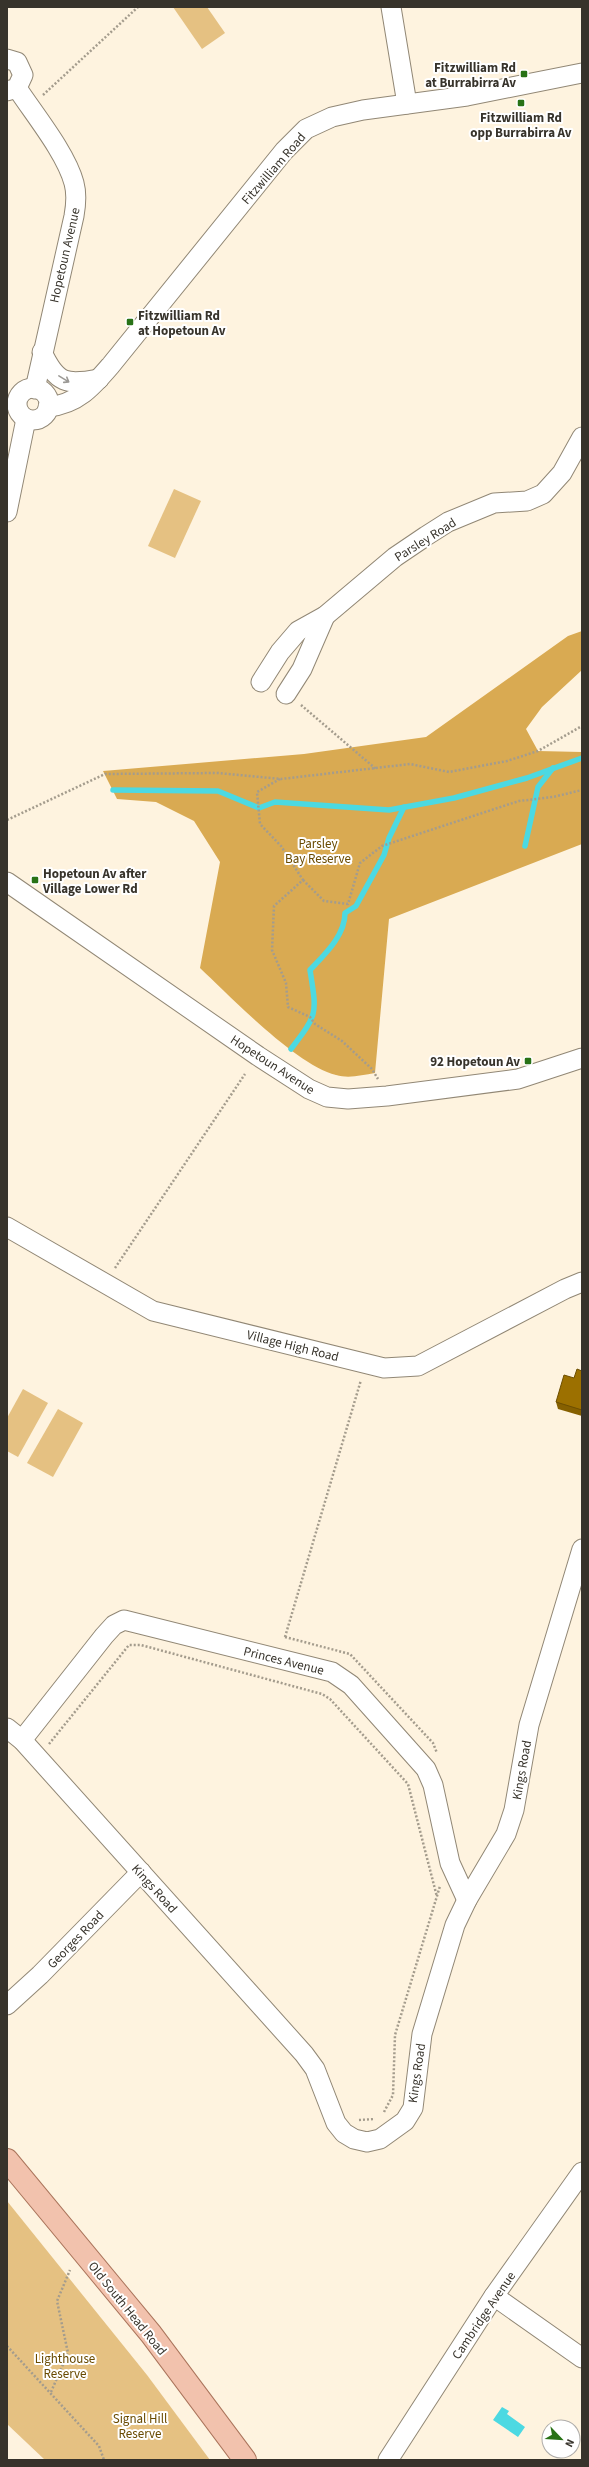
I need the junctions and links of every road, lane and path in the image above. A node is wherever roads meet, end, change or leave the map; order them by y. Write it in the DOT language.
graph roads {
  1 [pos="138,7"];
  2 [pos="391,7"];
  3 [pos="7,59"];
  4 [pos="582,74"];
  5 [pos="12,89"];
  6 [pos="407,104"];
  7 [pos="30,107"];
  8 [pos="42,352"];
  9 [pos="99,379"];
  10 [pos="35,389"];
  11 [pos="48,407"];
  12 [pos="26,419"];
  13 [pos="582,437"];
  14 [pos="7,512"];
  15 [pos="325,616"];
  16 [pos="261,682"];
  17 [pos="286,694"];
  18 [pos="582,726"];
  19 [pos="376,769"];
  20 [pos="281,779"];
  21 [pos="582,790"];
  22 [pos="7,820"];
  23 [pos="303,880"];
  24 [pos="7,882"];
  25 [pos="582,1058"];
  26 [pos="245,1074"];
  27 [pos="379,1081"];
  28 [pos="7,1227"];
  29 [pos="582,1282"];
  30 [pos="105,1283"];
  31 [pos="366,1364"];
  32 [pos="582,1549"];
  33 [pos="279,1658"];
  34 [pos="7,1728"];
  35 [pos="22,1740"];
  36 [pos="46,1748"];
  37 [pos="450,1863"];
  38 [pos="141,1872"];
  39 [pos="437,1897"];
  40 [pos="467,1900"];
  41 [pos="7,2005"];
  42 [pos="354,2118"];
  43 [pos="7,2160"];
  44 [pos="582,2172"];
  45 [pos="70,2270"];
  46 [pos="494,2296"];
  47 [pos="7,2346"];
  48 [pos="582,2358"];
  49 [pos="51,2392"];
  50 [pos="104,2460"];
  51 [pos="245,2460"];
  52 [pos="388,2460"];
  1 -- 7 [label="path"];
  2 -- 6 [label="street"];
  3 -- 5 [label="street"];
  4 -- 6 [label="street, Fitzwilliam Road"];
  5 -- 7 [label="street, Hopetoun Avenue"];
  6 -- 9 [label="street, Fitzwilliam Road"];
  7 -- 8 [label="street, Hopetoun Avenue"];
  8 -- 9 [label="street, one-way"];
  8 -- 10 [label="street, Hopetoun Avenue"];
  9 -- 11 [label="street, Fitzwilliam Road"];
  10 -- 11 [label="street"];
  10 -- 12 [label="street"];
  11 -- 12 [label="street"];
  12 -- 14 [label="street"];
  13 -- 15 [label="street, Parsley Road"];
  15 -- 16 [label="street, Parsley Road"];
  15 -- 17 [label="street, Parsley Road"];
  17 -- 19 [label="path"];
  18 -- 19 [label="path"];
  19 -- 20 [label="path"];
  20 -- 22 [label="path"];
  20 -- 23 [label="path"];
  21 -- 23 [label="path"];
  23 -- 27 [label="path"];
  24 -- 25 [label="street, Hopetoun Avenue"];
  26 -- 30 [label="path"];
  28 -- 30 [label="street, Village High Road"];
  29 -- 31 [label="street, Village High Road"];
  30 -- 31 [label="street, Village High Road"];
  31 -- 33 [label="path"];
  32 -- 40 [label="street, Kings Road"];
  33 -- 35 [label="street, Princes Avenue"];
  33 -- 37 [label="street, Princes Avenue"];
  34 -- 35 [label="street, Kings Road"];
  35 -- 38 [label="street, Kings Road"];
  36 -- 39 [label="path"];
  37 -- 39 [label="path"];
  37 -- 40 [label="street, Princes Avenue"];
  38 -- 40 [label="street, Kings Road"];
  38 -- 41 [label="street, Georges Road"];
  39 -- 42 [label="path"];
  43 -- 51 [label="main road, Old South Head Road"];
  44 -- 46 [label="street, Cambridge Avenue"];
  45 -- 49 [label="path"];
  46 -- 48 [label="street"];
  46 -- 52 [label="street, Cambridge Avenue"];
  47 -- 49 [label="path"];
  49 -- 50 [label="path"];
}
